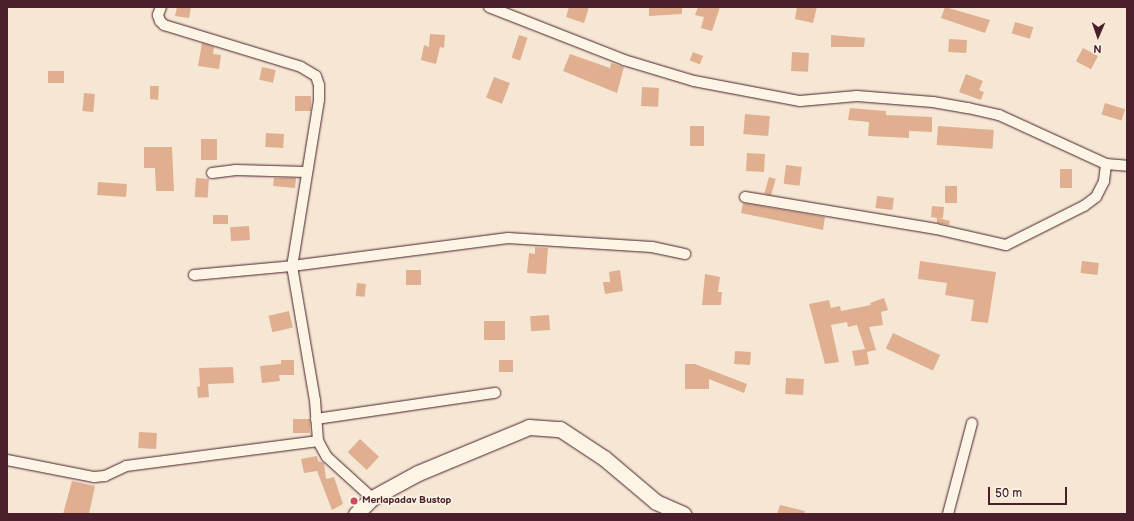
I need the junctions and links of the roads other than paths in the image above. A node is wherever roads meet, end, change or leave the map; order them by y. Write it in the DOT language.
graph roads {
  1 [pos="161,7"];
  2 [pos="489,7"];
  3 [pos="1106,164"];
  4 [pos="1127,166"];
  5 [pos="307,172"];
  6 [pos="212,173"];
  7 [pos="744,197"];
  8 [pos="685,254"];
  9 [pos="292,266"];
  10 [pos="194,275"];
  11 [pos="495,393"];
  12 [pos="316,419"];
  13 [pos="972,423"];
  14 [pos="318,441"];
  15 [pos="7,460"];
  16 [pos="372,498"];
  17 [pos="356,514"];
  18 [pos="683,514"];
  19 [pos="948,514"];
  1 -- 5 [label="street"];
  2 -- 3 [label="street"];
  3 -- 4 [label="street"];
  3 -- 7 [label="street"];
  5 -- 6 [label="street"];
  5 -- 9 [label="street"];
  8 -- 9 [label="street"];
  9 -- 10 [label="street"];
  9 -- 12 [label="street"];
  11 -- 12 [label="street"];
  12 -- 14 [label="street"];
  13 -- 19 [label="street"];
  14 -- 15 [label="street"];
  14 -- 16 [label="street"];
  16 -- 17 [label="main road"];
  16 -- 18 [label="main road"];
}
